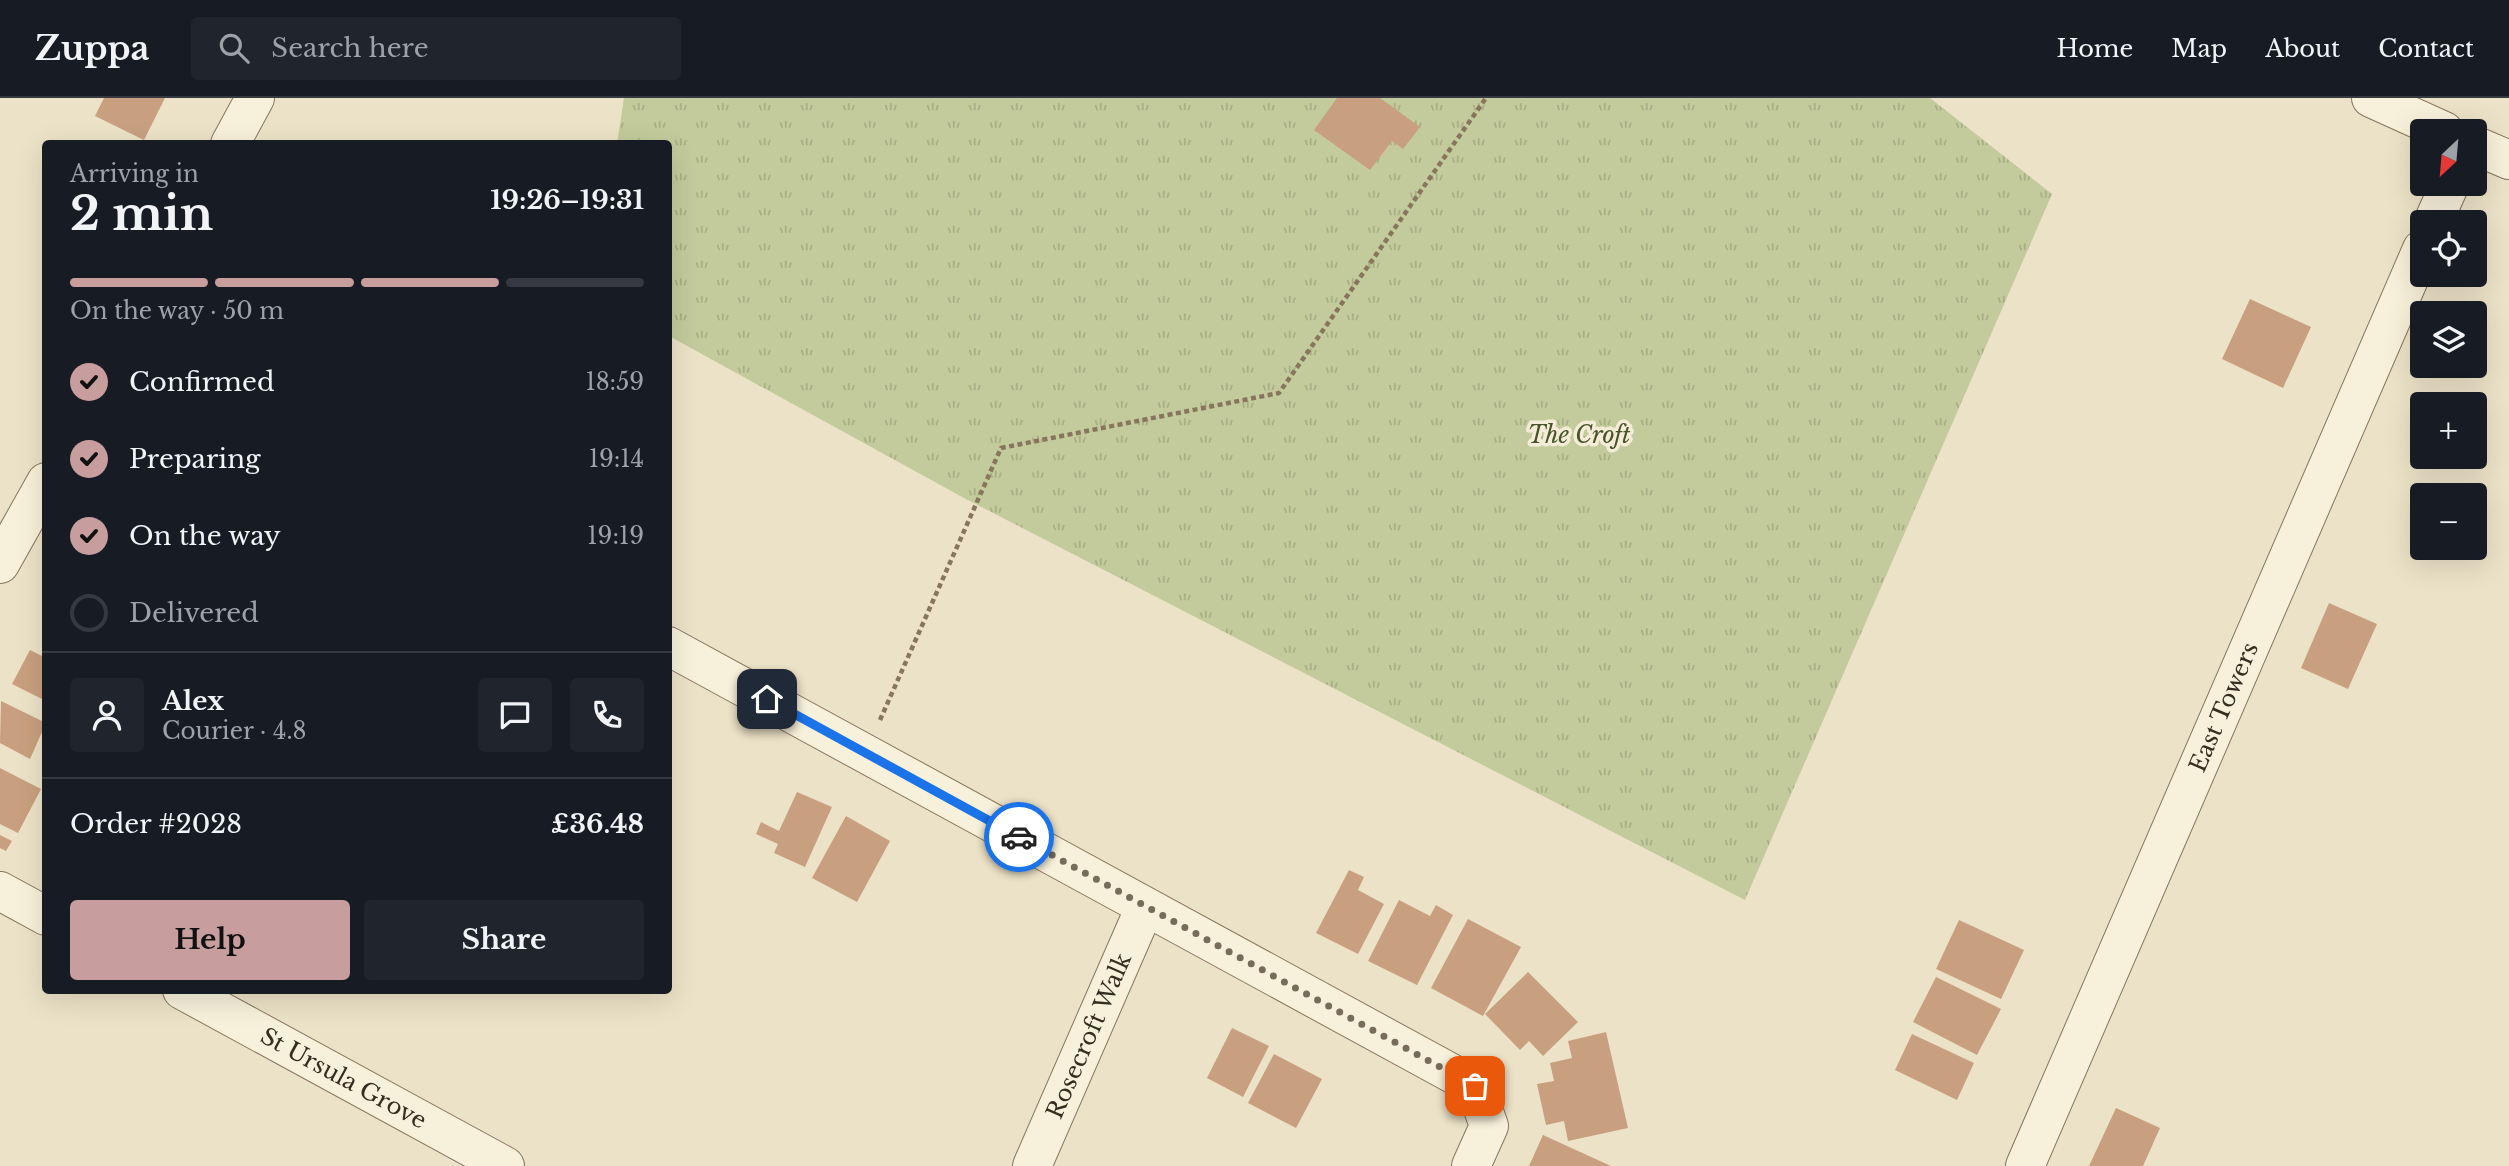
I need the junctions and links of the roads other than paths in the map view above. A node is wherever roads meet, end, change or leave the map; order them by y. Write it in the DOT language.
graph roads {
  1 [pos="255,98"];
  2 [pos="2371,98"];
  3 [pos="2417,119"];
  4 [pos="232,140"];
  5 [pos="2487,151"];
  6 [pos="2509,160"];
  7 [pos="2410,276"];
  8 [pos="42,489"];
  9 [pos="0,564"];
  10 [pos="672,648"];
  11 [pos="0,891"];
  12 [pos="1145,907"];
  13 [pos="42,914"];
  14 [pos="189,994"];
  15 [pos="505,1166"];
  16 [pos="1032,1166"];
  17 [pos="1471,1166"];
  18 [pos="2025,1166"];
  1 -- 4 [label="street"];
  2 -- 3 [label="street"];
  5 -- 6 [label="street"];
  7 -- 18 [label="street, East Towers"];
  8 -- 9 [label="street"];
  10 -- 12 [label="street"];
  11 -- 13 [label="street"];
  12 -- 16 [label="street, Rosecroft Walk"];
  12 -- 17 [label="street"];
  14 -- 15 [label="street, St Ursula Grove"];
}
